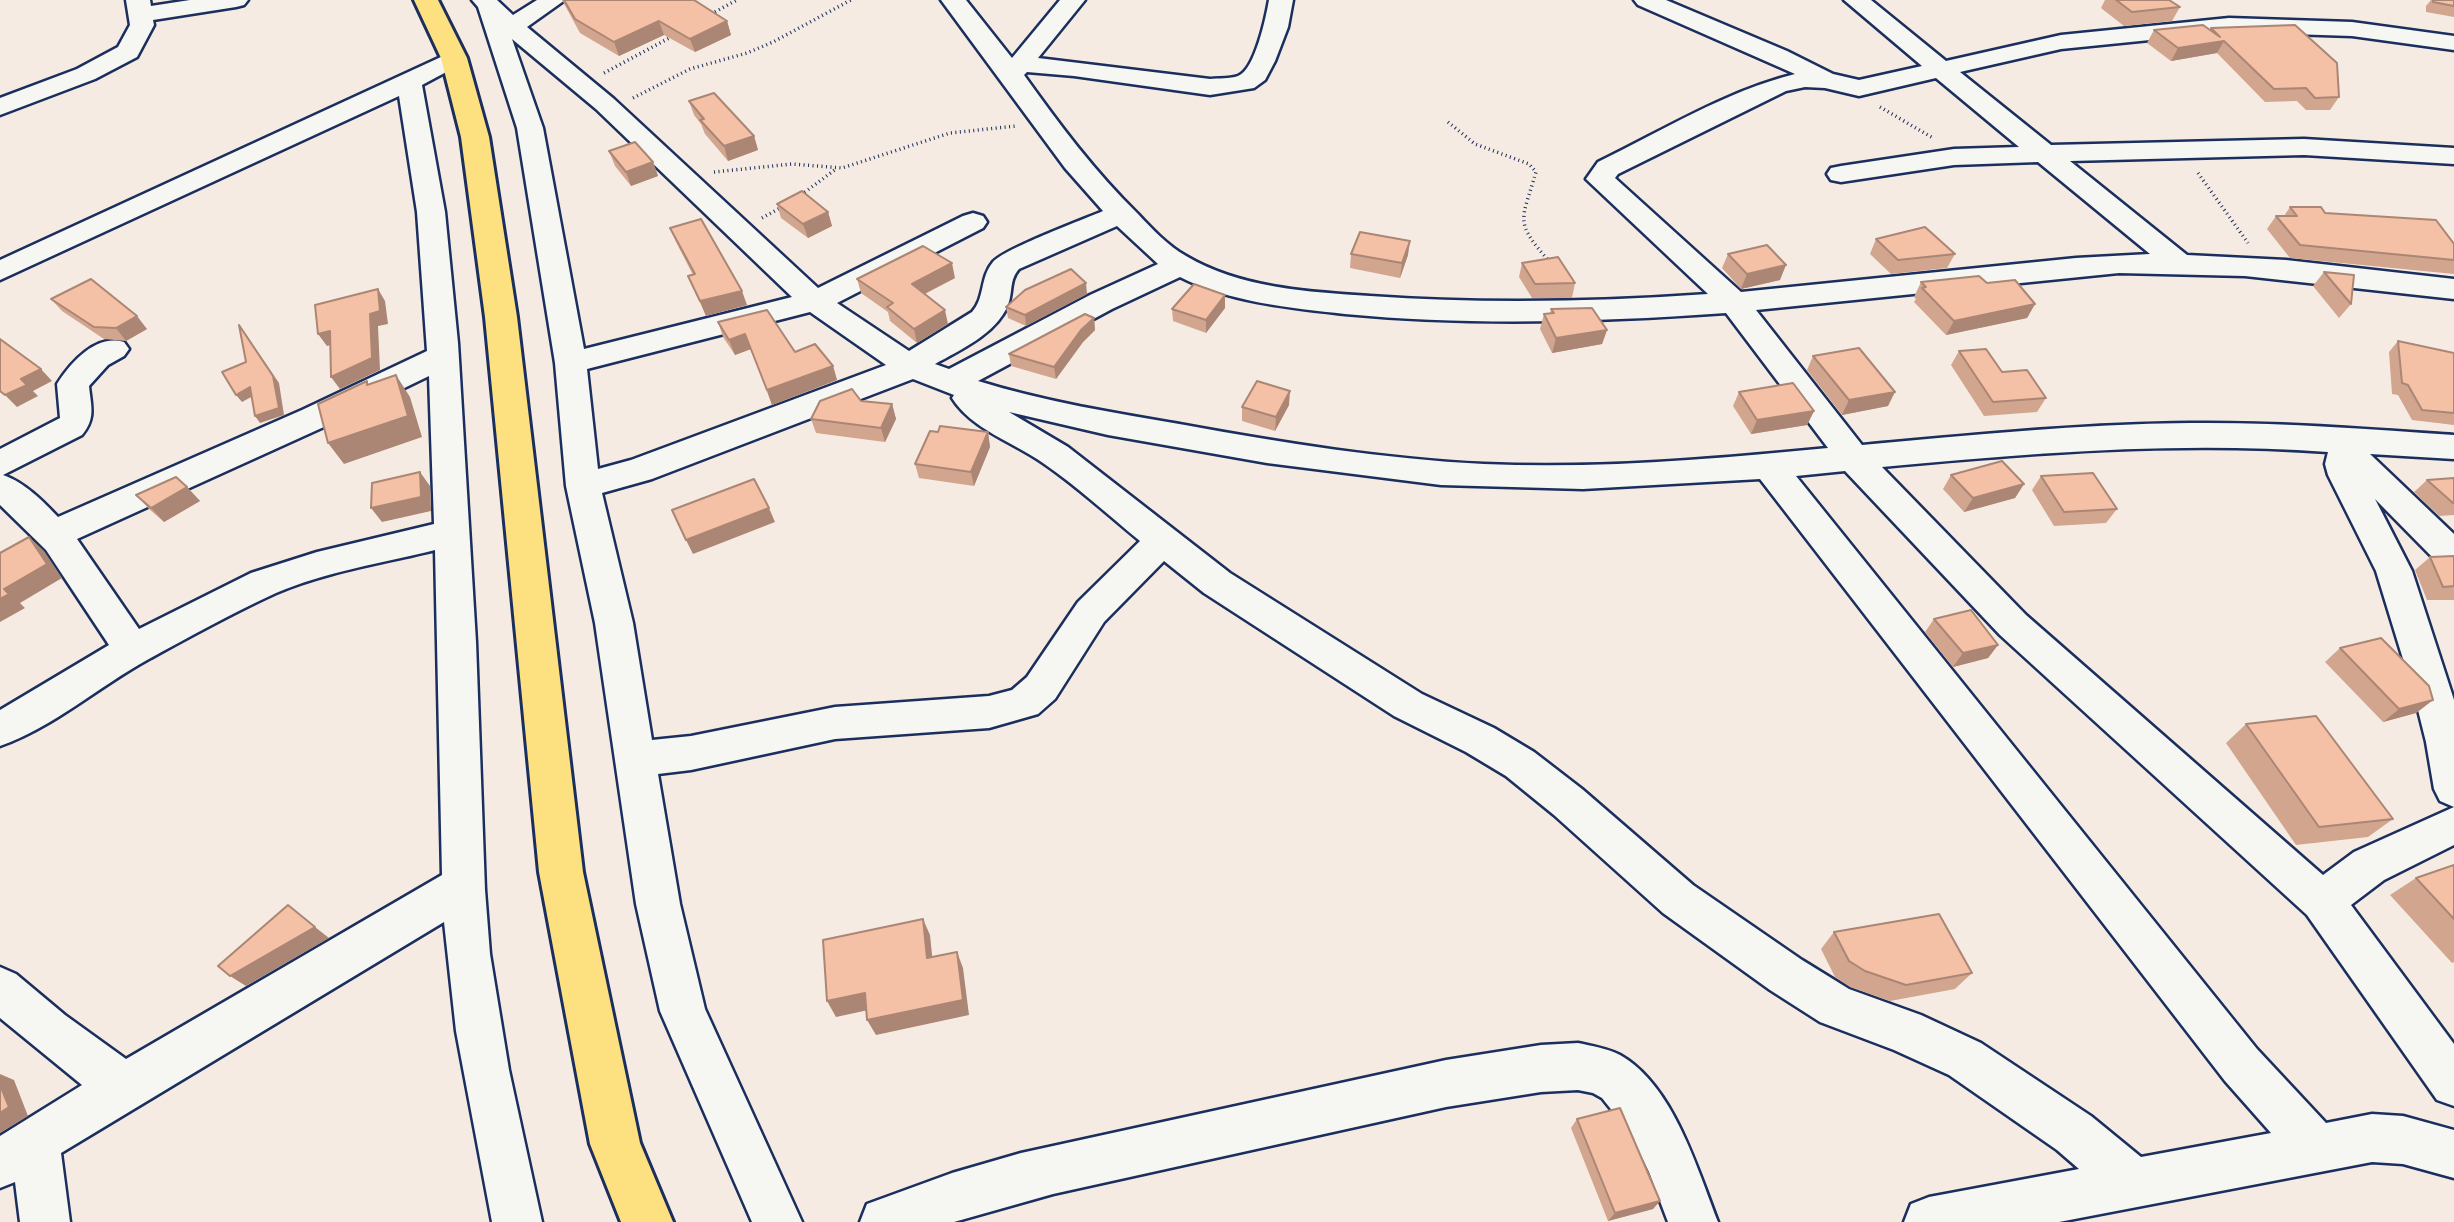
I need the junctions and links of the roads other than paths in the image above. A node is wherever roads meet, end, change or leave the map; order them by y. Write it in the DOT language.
graph roads {
  1 [pos="236,0"];
  2 [pos="426,0"];
  3 [pos="553,0"];
  4 [pos="953,0"];
  5 [pos="1073,0"];
  6 [pos="1281,0"];
  7 [pos="1646,0"];
  8 [pos="1861,1"];
  9 [pos="139,7"];
  10 [pos="494,10"];
  11 [pos="2454,43"];
  12 [pos="454,58"];
  13 [pos="1937,68"];
  14 [pos="1016,69"];
  15 [pos="1825,80"];
  16 [pos="409,82"];
  17 [pos="0,107"];
  18 [pos="2046,153"];
  19 [pos="2454,156"];
  20 [pos="1841,174"];
  21 [pos="1120,214"];
  22 [pos="972,222"];
  23 [pos="2180,264"];
  24 [pos="1180,265"];
  25 [pos="0,271"];
  26 [pos="2454,289"];
  27 [pos="816,301"];
  28 [pos="1734,302"];
  29 [pos="113,349"];
  30 [pos="443,356"];
  31 [pos="571,363"];
  32 [pos="930,373"];
  33 [pos="2341,447"];
  34 [pos="2454,447"];
  35 [pos="1855,460"];
  36 [pos="0,464"];
  37 [pos="1770,467"];
  38 [pos="583,486"];
  39 [pos="0,487"];
  40 [pos="452,533"];
  41 [pos="54,534"];
  42 [pos="1162,541"];
  43 [pos="2454,556"];
  44 [pos="132,650"];
  45 [pos="0,729"];
  46 [pos="634,759"];
  47 [pos="2454,789"];
  48 [pos="2454,825"];
  49 [pos="465,884"];
  50 [pos="2322,901"];
  51 [pos="0,989"];
  52 [pos="2454,1083"];
  53 [pos="124,1087"];
  54 [pos="2317,1148"];
  55 [pos="18,1153"];
  56 [pos="2454,1154"];
  57 [pos="2132,1182"];
  58 [pos="1695,1214"];
  59 [pos="45,1222"];
  60 [pos="517,1222"];
  61 [pos="647,1222"];
  62 [pos="777,1222"];
  63 [pos="885,1222"];
  64 [pos="1929,1222"];
  1 -- 9 [label="street"];
  2 -- 12 [label="main road"];
  3 -- 10 [label="street"];
  4 -- 14 [label="street"];
  5 -- 14 [label="street"];
  6 -- 14 [label="street"];
  7 -- 15 [label="street"];
  8 -- 13 [label="street"];
  9 -- 17 [label="street"];
  10 -- 27 [label="street"];
  10 -- 31 [label="street"];
  11 -- 13 [label="street"];
  12 -- 16 [label="street"];
  12 -- 61 [label="main road"];
  13 -- 15 [label="street"];
  13 -- 18 [label="street"];
  14 -- 21 [label="street"];
  15 -- 28 [label="street"];
  16 -- 25 [label="street"];
  16 -- 30 [label="street"];
  18 -- 19 [label="street"];
  18 -- 20 [label="street"];
  18 -- 23 [label="street"];
  21 -- 24 [label="street"];
  21 -- 32 [label="street"];
  22 -- 27 [label="street"];
  23 -- 26 [label="street"];
  23 -- 28 [label="street"];
  24 -- 28 [label="street"];
  24 -- 32 [label="street"];
  27 -- 31 [label="street"];
  27 -- 32 [label="street"];
  28 -- 35 [label="street"];
  29 -- 36 [label="street"];
  30 -- 40 [label="street"];
  30 -- 41 [label="street"];
  31 -- 38 [label="street"];
  32 -- 37 [label="street"];
  32 -- 38 [label="street"];
  32 -- 42 [label="street"];
  33 -- 34 [label="street"];
  33 -- 35 [label="street"];
  33 -- 43 [label="street"];
  33 -- 47 [label="street"];
  35 -- 37 [label="street"];
  35 -- 50 [label="street"];
  37 -- 54 [label="street"];
  38 -- 46 [label="street"];
  39 -- 41 [label="street"];
  40 -- 44 [label="street"];
  40 -- 49 [label="street"];
  41 -- 44 [label="street"];
  42 -- 46 [label="street"];
  42 -- 57 [label="street"];
  44 -- 45 [label="street"];
  46 -- 62 [label="street"];
  48 -- 50 [label="street"];
  49 -- 53 [label="street"];
  49 -- 60 [label="street"];
  50 -- 52 [label="street"];
  51 -- 53 [label="street"];
  53 -- 55 [label="street"];
  54 -- 56 [label="street"];
  54 -- 57 [label="street"];
  55 -- 59 [label="street"];
  57 -- 64 [label="street"];
  58 -- 63 [label="street"];
}
